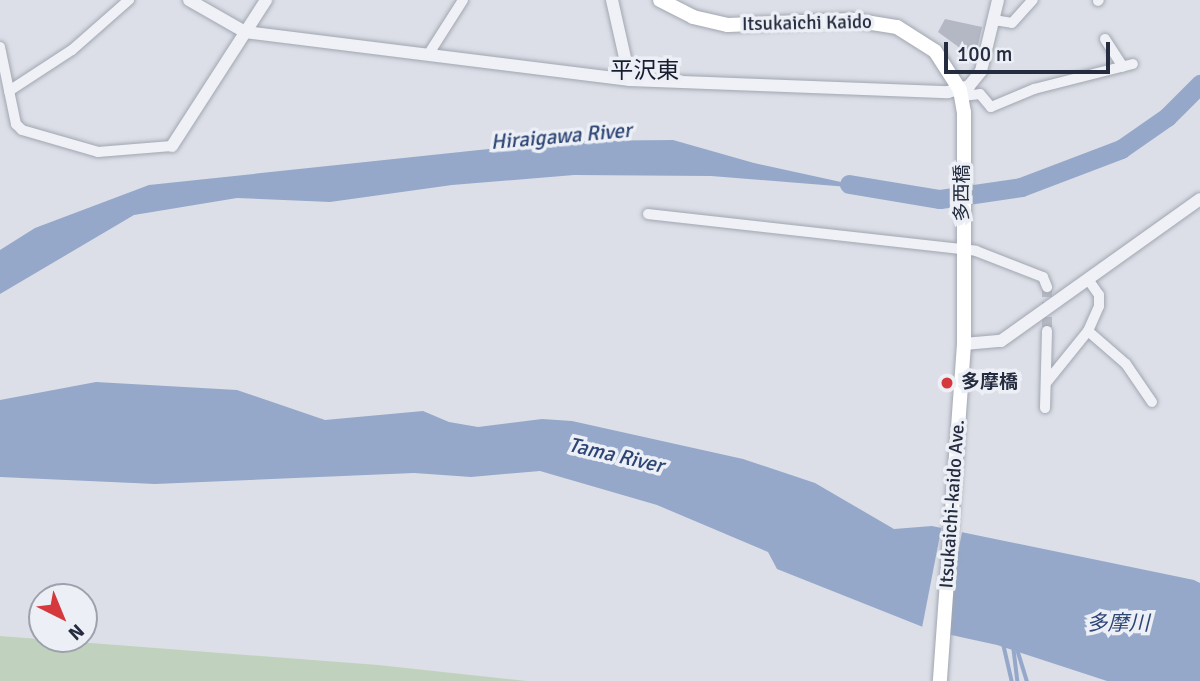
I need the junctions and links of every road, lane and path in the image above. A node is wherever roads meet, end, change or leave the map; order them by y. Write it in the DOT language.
graph roads {
  1 [pos="129,0"];
  2 [pos="188,0"];
  3 [pos="266,0"];
  4 [pos="463,0"];
  5 [pos="612,0"];
  6 [pos="998,0"];
  7 [pos="1032,0"];
  8 [pos="665,1"];
  9 [pos="994,20"];
  10 [pos="245,32"];
  11 [pos="1105,39"];
  12 [pos="0,47"];
  13 [pos="428,55"];
  14 [pos="630,80"];
  15 [pos="9,91"];
  16 [pos="961,93"];
  17 [pos="172,146"];
  18 [pos="1198,203"];
  19 [pos="648,214"];
  20 [pos="963,246"];
  21 [pos="1088,279"];
  22 [pos="1045,282"];
  23 [pos="1047,331"];
  24 [pos="1088,331"];
  25 [pos="964,344"];
  26 [pos="1046,383"];
  27 [pos="1152,402"];
  28 [pos="1045,408"];
  29 [pos="940,681"];
  1 -- 15 [label="street"];
  2 -- 10 [label="street"];
  3 -- 10 [label="street"];
  4 -- 13 [label="street"];
  5 -- 14 [label="street"];
  6 -- 9 [label="street"];
  7 -- 9 [label="street"];
  8 -- 16 [label="main road, Itsukaichi Kaido"];
  9 -- 16 [label="street"];
  10 -- 13 [label="street"];
  10 -- 17 [label="street"];
  11 -- 16 [label="street"];
  12 -- 15 [label="street"];
  13 -- 14 [label="street"];
  14 -- 16 [label="street"];
  15 -- 17 [label="street"];
  16 -- 20 [label="main road, 多西橋"];
  18 -- 21 [label="street"];
  19 -- 20 [label="street"];
  20 -- 22 [label="street"];
  20 -- 25 [label="main road, Itsukaichi-kaido Ave."];
  21 -- 24 [label="street"];
  21 -- 25 [label="street"];
  23 -- 26 [label="street"];
  24 -- 26 [label="street"];
  24 -- 27 [label="street"];
  25 -- 29 [label="main road, Itsukaichi-kaido Ave."];
  26 -- 28 [label="street"];
}
